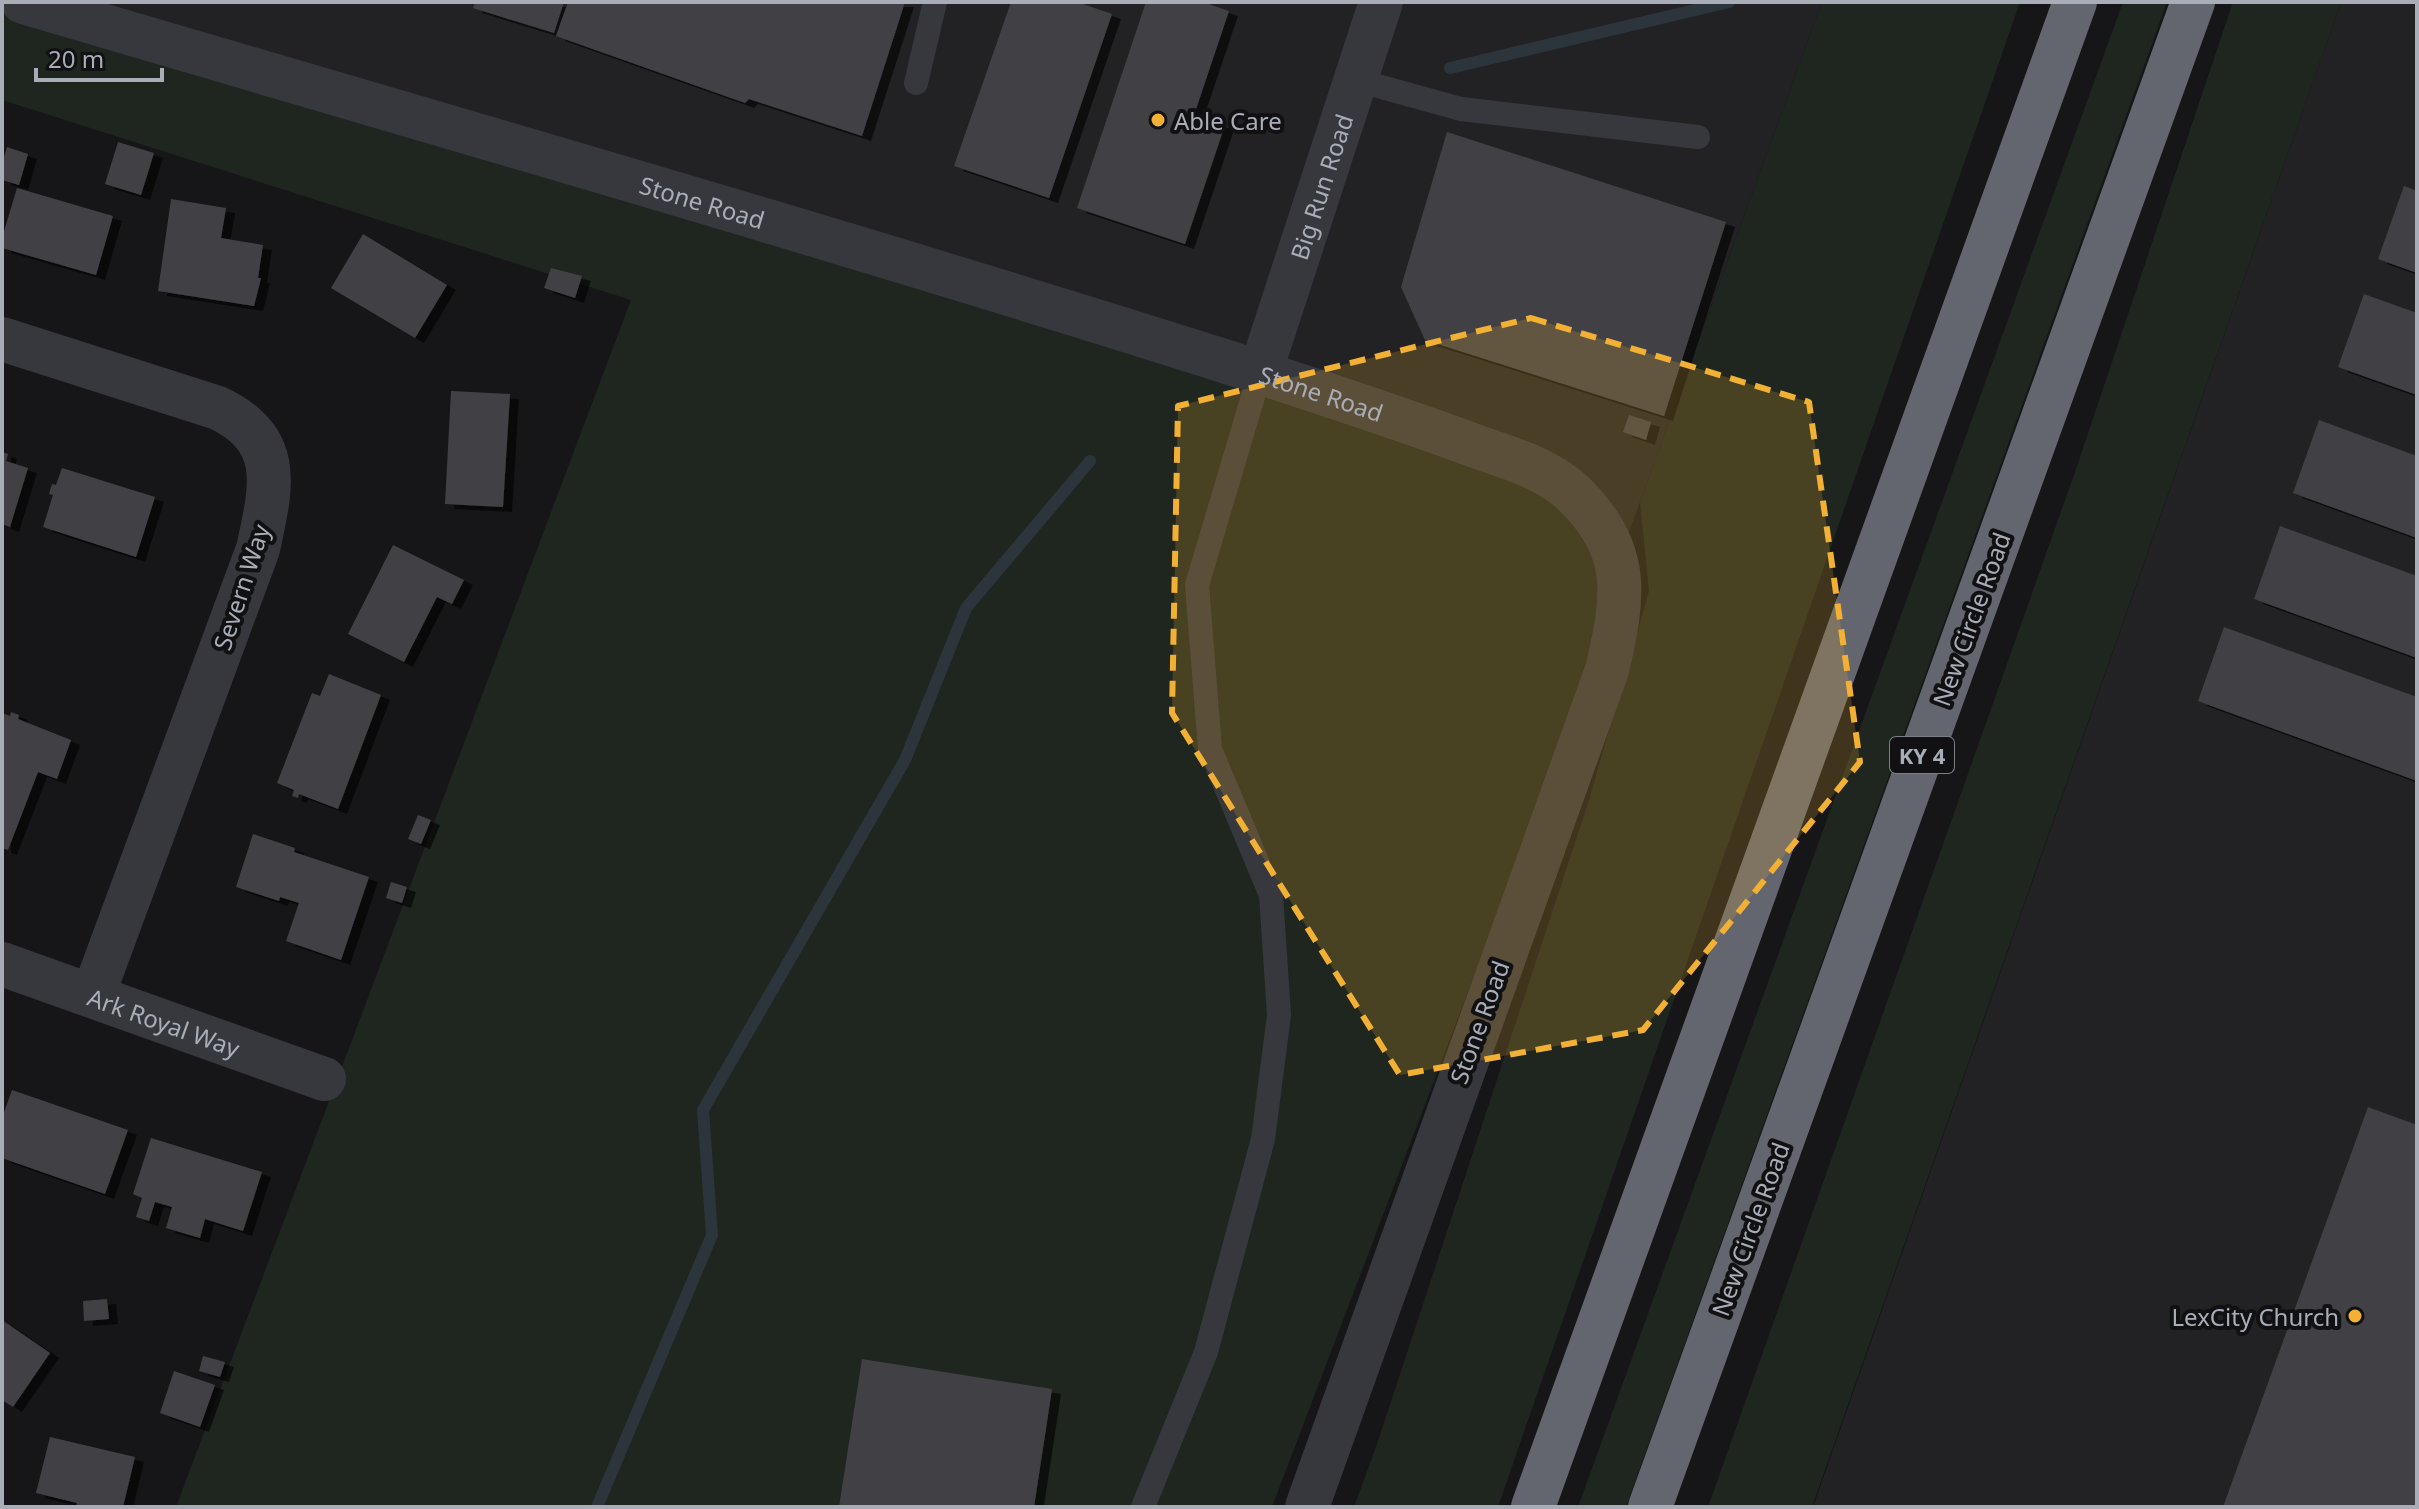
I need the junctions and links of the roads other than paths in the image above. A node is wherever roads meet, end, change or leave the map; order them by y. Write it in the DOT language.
graph roads {
  1 [pos="23,2"];
  2 [pos="935,2"];
  3 [pos="1381,2"];
  4 [pos="2075,2"];
  5 [pos="2193,2"];
  6 [pos="1356,80"];
  7 [pos="916,83"];
  8 [pos="1698,137"];
  9 [pos="2,339"];
  10 [pos="1260,373"];
  11 [pos="2,964"];
  12 [pos="93,995"];
  13 [pos="324,1079"];
  14 [pos="1143,1507"];
  15 [pos="1307,1507"];
  16 [pos="1533,1507"];
  17 [pos="1650,1507"];
  1 -- 10 [label="street, Stone Road"];
  2 -- 7 [label="lane"];
  3 -- 6 [label="street, Big Run Road"];
  4 -- 16 [label="highway"];
  5 -- 17 [label="highway, New Circle Road / KY 4"];
  6 -- 8 [label="lane"];
  6 -- 10 [label="street, Big Run Road"];
  9 -- 12 [label="street, Severn Way"];
  10 -- 14 [label="lane"];
  10 -- 15 [label="street, Stone Road"];
  11 -- 12 [label="street, Ark Royal Way"];
  12 -- 13 [label="street, Ark Royal Way"];
}
